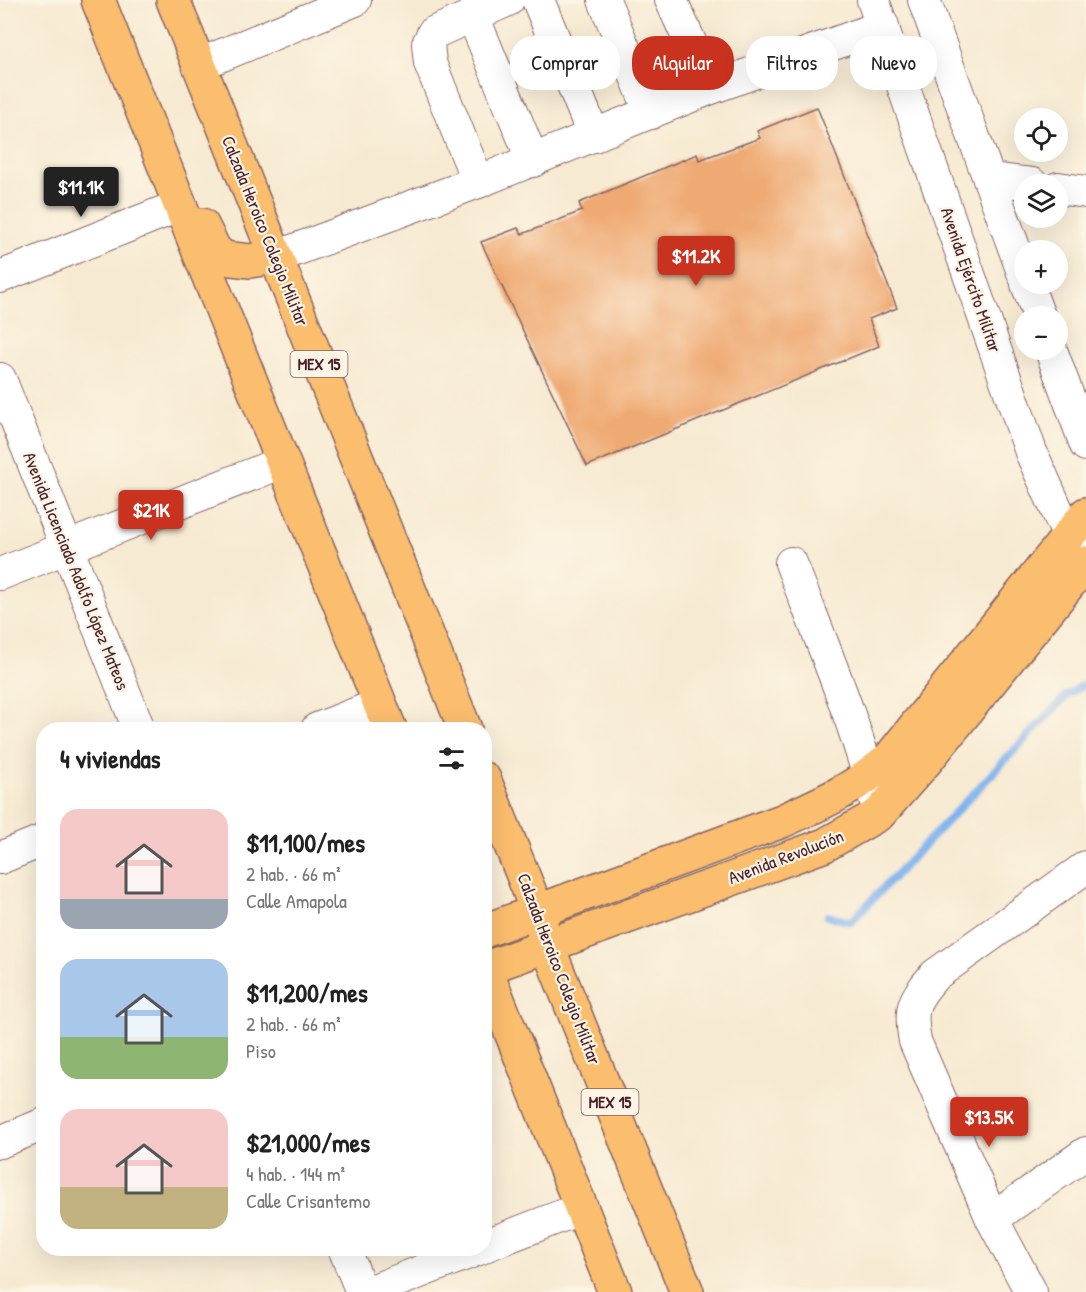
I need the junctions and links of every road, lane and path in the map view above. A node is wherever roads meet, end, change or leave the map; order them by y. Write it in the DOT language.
graph roads {
  1 [pos="99,0"];
  2 [pos="172,0"];
  3 [pos="355,0"];
  4 [pos="508,0"];
  5 [pos="538,0"];
  6 [pos="604,0"];
  7 [pos="671,0"];
  8 [pos="924,0"];
  9 [pos="878,13"];
  10 [pos="472,14"];
  11 [pos="687,36"];
  12 [pos="198,65"];
  13 [pos="734,78"];
  14 [pos="706,90"];
  15 [pos="651,113"];
  16 [pos="594,136"];
  17 [pos="532,161"];
  18 [pos="989,179"];
  19 [pos="478,182"];
  20 [pos="1014,182"];
  21 [pos="1068,189"];
  22 [pos="1086,192"];
  23 [pos="181,205"];
  24 [pos="1014,247"];
  25 [pos="276,257"];
  26 [pos="1014,263"];
  27 [pos="966,266"];
  28 [pos="0,277"];
  29 [pos="1056,360"];
  30 [pos="0,379"];
  31 [pos="1086,445"];
  32 [pos="283,462"];
  33 [pos="1082,541"];
  34 [pos="67,548"];
  35 [pos="791,563"];
  36 [pos="0,574"];
  37 [pos="385,716"];
  38 [pos="136,722"];
  39 [pos="354,722"];
  40 [pos="462,722"];
  41 [pos="870,776"];
  42 [pos="492,799"];
  43 [pos="879,814"];
  44 [pos="36,843"];
  45 [pos="0,858"];
  46 [pos="1086,867"];
  47 [pos="537,910"];
  48 [pos="492,928"];
  49 [pos="547,945"];
  50 [pos="492,965"];
  51 [pos="492,984"];
  52 [pos="36,1127"];
  53 [pos="0,1142"];
  54 [pos="1086,1153"];
  55 [pos="582,1208"];
  56 [pos="992,1219"];
  57 [pos="492,1243"];
  58 [pos="347,1256"];
  59 [pos="460,1256"];
  60 [pos="362,1292"];
  61 [pos="369,1292"];
  62 [pos="615,1292"];
  63 [pos="687,1292"];
  64 [pos="1031,1292"];
  1 -- 23 [label="main road"];
  2 -- 12 [label="main road, Calzada Heroico Colegio Militar / MEX 15"];
  3 -- 12 [label="street"];
  4 -- 10 [label="street"];
  5 -- 16 [label="street"];
  6 -- 15 [label="street"];
  7 -- 11 [label="street"];
  8 -- 18 [label="street"];
  9 -- 13 [label="street"];
  9 -- 27 [label="street, Avenida Ejército Militar"];
  10 -- 17 [label="street"];
  10 -- 19 [label="street"];
  12 -- 25 [label="main road, Calzada Heroico Colegio Militar / MEX 15"];
  14 -- 15 [label="street"];
  15 -- 16 [label="street"];
  16 -- 17 [label="street"];
  17 -- 19 [label="street"];
  18 -- 20 [label="street"];
  18 -- 24 [label="street"];
  19 -- 25 [label="street"];
  21 -- 22 [label="street"];
  23 -- 25 [label="main road"];
  23 -- 28 [label="street"];
  23 -- 32 [label="main road"];
  25 -- 40 [label="main road, Calzada Heroico Colegio Militar / MEX 15"];
  26 -- 27 [label="street"];
  27 -- 33 [label="street, Avenida Ejército Militar"];
  29 -- 31 [label="street"];
  30 -- 34 [label="street, Avenida Licenciado Adolfo López Mateos"];
  32 -- 34 [label="street"];
  32 -- 37 [label="main road"];
  33 -- 41 [label="main road, Avenida Revolución"];
  33 -- 43 [label="main road, Avenida Revolución"];
  34 -- 36 [label="street"];
  34 -- 38 [label="street, Avenida Licenciado Adolfo López Mateos"];
  35 -- 41 [label="street"];
  37 -- 39 [label="street"];
  41 -- 43 [label="street"];
  41 -- 47 [label="main road, Avenida Revolución"];
  42 -- 47 [label="main road, Calzada Heroico Colegio Militar / MEX 15"];
  43 -- 49 [label="main road, Avenida Revolución"];
  44 -- 45 [label="street"];
  46 -- 56 [label="street"];
  47 -- 48 [label="main road, Avenida Revolución"];
  47 -- 49 [label="main road, Calzada Heroico Colegio Militar / MEX 15"];
  49 -- 50 [label="main road, Avenida Revolución"];
  49 -- 63 [label="main road, Calzada Heroico Colegio Militar / MEX 15"];
  51 -- 55 [label="main road"];
  52 -- 53 [label="street"];
  54 -- 56 [label="street"];
  55 -- 57 [label="street"];
  55 -- 62 [label="main road"];
  56 -- 64 [label="street"];
  58 -- 60 [label="street"];
  59 -- 61 [label="street"];
}
